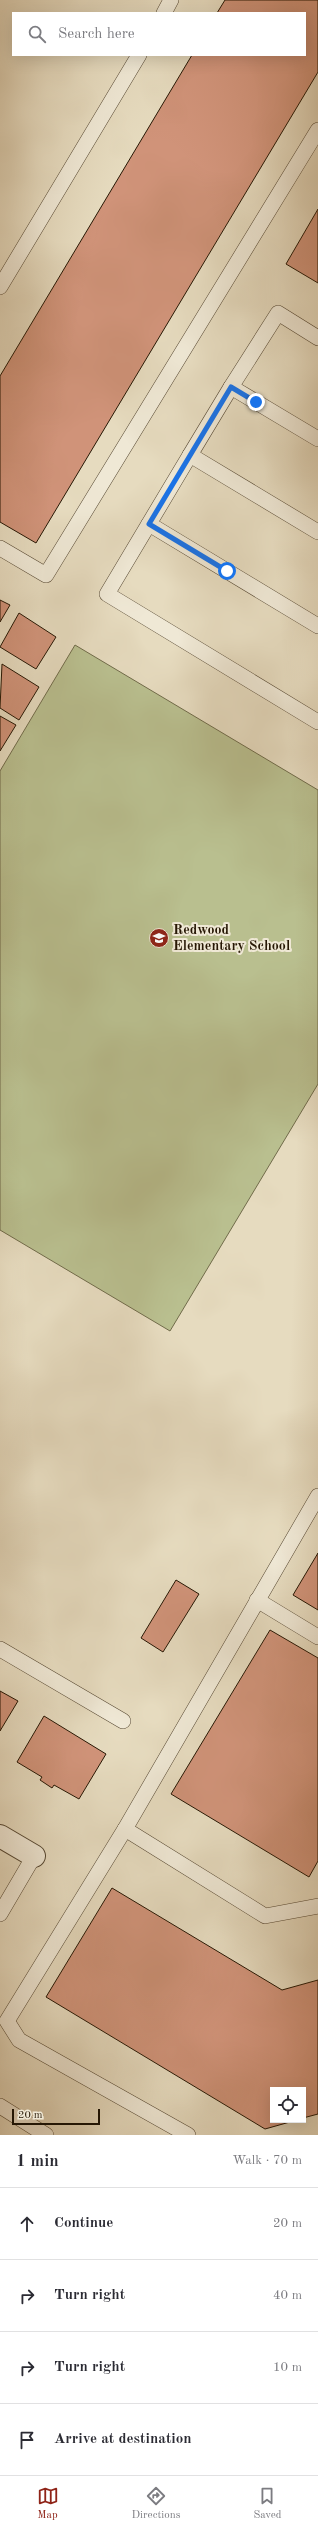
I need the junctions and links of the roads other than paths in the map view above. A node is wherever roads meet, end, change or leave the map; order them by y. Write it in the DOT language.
graph roads {
  1 [pos="171,0"];
  2 [pos="165,12"];
  3 [pos="138,56"];
  4 [pos="318,130"];
  5 [pos="0,287"];
  6 [pos="318,338"];
  7 [pos="231,387"];
  8 [pos="318,439"];
  9 [pos="190,455"];
  10 [pos="149,524"];
  11 [pos="318,532"];
  12 [pos="0,548"];
  13 [pos="318,626"];
  14 [pos="318,722"];
  15 [pos="318,1496"];
  16 [pos="257,1600"];
  17 [pos="318,1637"];
  18 [pos="0,1649"];
  19 [pos="123,1721"];
  20 [pos="124,1828"];
  21 [pos="0,1836"];
  22 [pos="34,1856"];
  23 [pos="318,1906"];
  24 [pos="0,1914"];
  25 [pos="0,2106"];
  26 [pos="46,2135"];
  27 [pos="188,2135"];
  1 -- 2 [label="lane"];
  3 -- 5 [label="lane"];
  4 -- 12 [label="lane"];
  6 -- 7 [label="lane"];
  7 -- 8 [label="lane"];
  7 -- 9 [label="lane"];
  9 -- 10 [label="lane"];
  9 -- 11 [label="lane"];
  10 -- 13 [label="lane"];
  10 -- 14 [label="lane"];
  15 -- 16 [label="lane"];
  16 -- 17 [label="lane"];
  16 -- 20 [label="lane"];
  18 -- 19 [label="lane"];
  20 -- 23 [label="lane"];
  20 -- 27 [label="lane"];
  21 -- 22 [label="street"];
  22 -- 24 [label="lane"];
  25 -- 26 [label="lane"];
}
